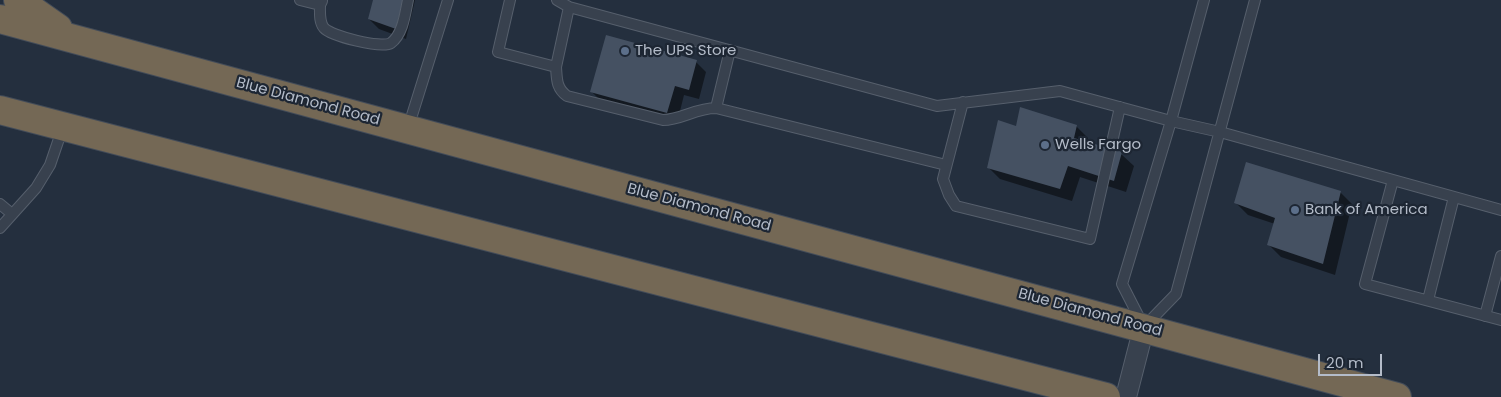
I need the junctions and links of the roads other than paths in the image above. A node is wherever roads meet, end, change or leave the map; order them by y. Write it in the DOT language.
graph roads {
  1 [pos="18,0"];
  2 [pos="300,0"];
  3 [pos="408,0"];
  4 [pos="448,0"];
  5 [pos="510,0"];
  6 [pos="557,0"];
  7 [pos="1204,0"];
  8 [pos="1255,0"];
  9 [pos="321,3"];
  10 [pos="569,7"];
  11 [pos="0,19"];
  12 [pos="73,39"];
  13 [pos="730,50"];
  14 [pos="556,67"];
  15 [pos="963,102"];
  16 [pos="1120,107"];
  17 [pos="716,108"];
  18 [pos="0,110"];
  19 [pos="1171,121"];
  20 [pos="64,126"];
  21 [pos="407,129"];
  22 [pos="1220,132"];
  23 [pos="946,165"];
  24 [pos="1393,180"];
  25 [pos="1454,197"];
  26 [pos="0,204"];
  27 [pos="1501,210"];
  28 [pos="12,214"];
  29 [pos="0,228"];
  30 [pos="1501,256"];
  31 [pos="1428,300"];
  32 [pos="1485,316"];
  33 [pos="1501,320"];
  34 [pos="1144,328"];
  35 [pos="1106,397"];
  36 [pos="1126,397"];
  37 [pos="1397,397"];
  1 -- 12 [label="highway"];
  2 -- 9 [label="lane"];
  3 -- 9 [label="lane"];
  4 -- 21 [label="lane"];
  5 -- 14 [label="lane"];
  6 -- 10 [label="lane"];
  7 -- 19 [label="lane"];
  8 -- 22 [label="lane"];
  10 -- 13 [label="lane"];
  10 -- 14 [label="lane"];
  11 -- 12 [label="highway, Blue Diamond Road"];
  12 -- 21 [label="highway, Blue Diamond Road"];
  13 -- 15 [label="lane"];
  13 -- 17 [label="lane"];
  14 -- 17 [label="lane"];
  15 -- 16 [label="lane"];
  15 -- 23 [label="lane"];
  16 -- 19 [label="lane"];
  16 -- 23 [label="lane"];
  17 -- 23 [label="lane"];
  18 -- 20 [label="highway"];
  19 -- 22 [label="lane"];
  19 -- 34 [label="lane"];
  20 -- 28 [label="lane"];
  20 -- 35 [label="highway"];
  21 -- 34 [label="highway, Blue Diamond Road"];
  22 -- 24 [label="lane"];
  22 -- 34 [label="lane"];
  24 -- 25 [label="lane"];
  24 -- 31 [label="lane"];
  25 -- 27 [label="lane"];
  25 -- 31 [label="lane"];
  26 -- 28 [label="lane"];
  28 -- 29 [label="lane"];
  30 -- 32 [label="lane"];
  31 -- 32 [label="lane"];
  32 -- 33 [label="lane"];
  34 -- 36 [label="street"];
  34 -- 37 [label="highway, Blue Diamond Road"];
}
